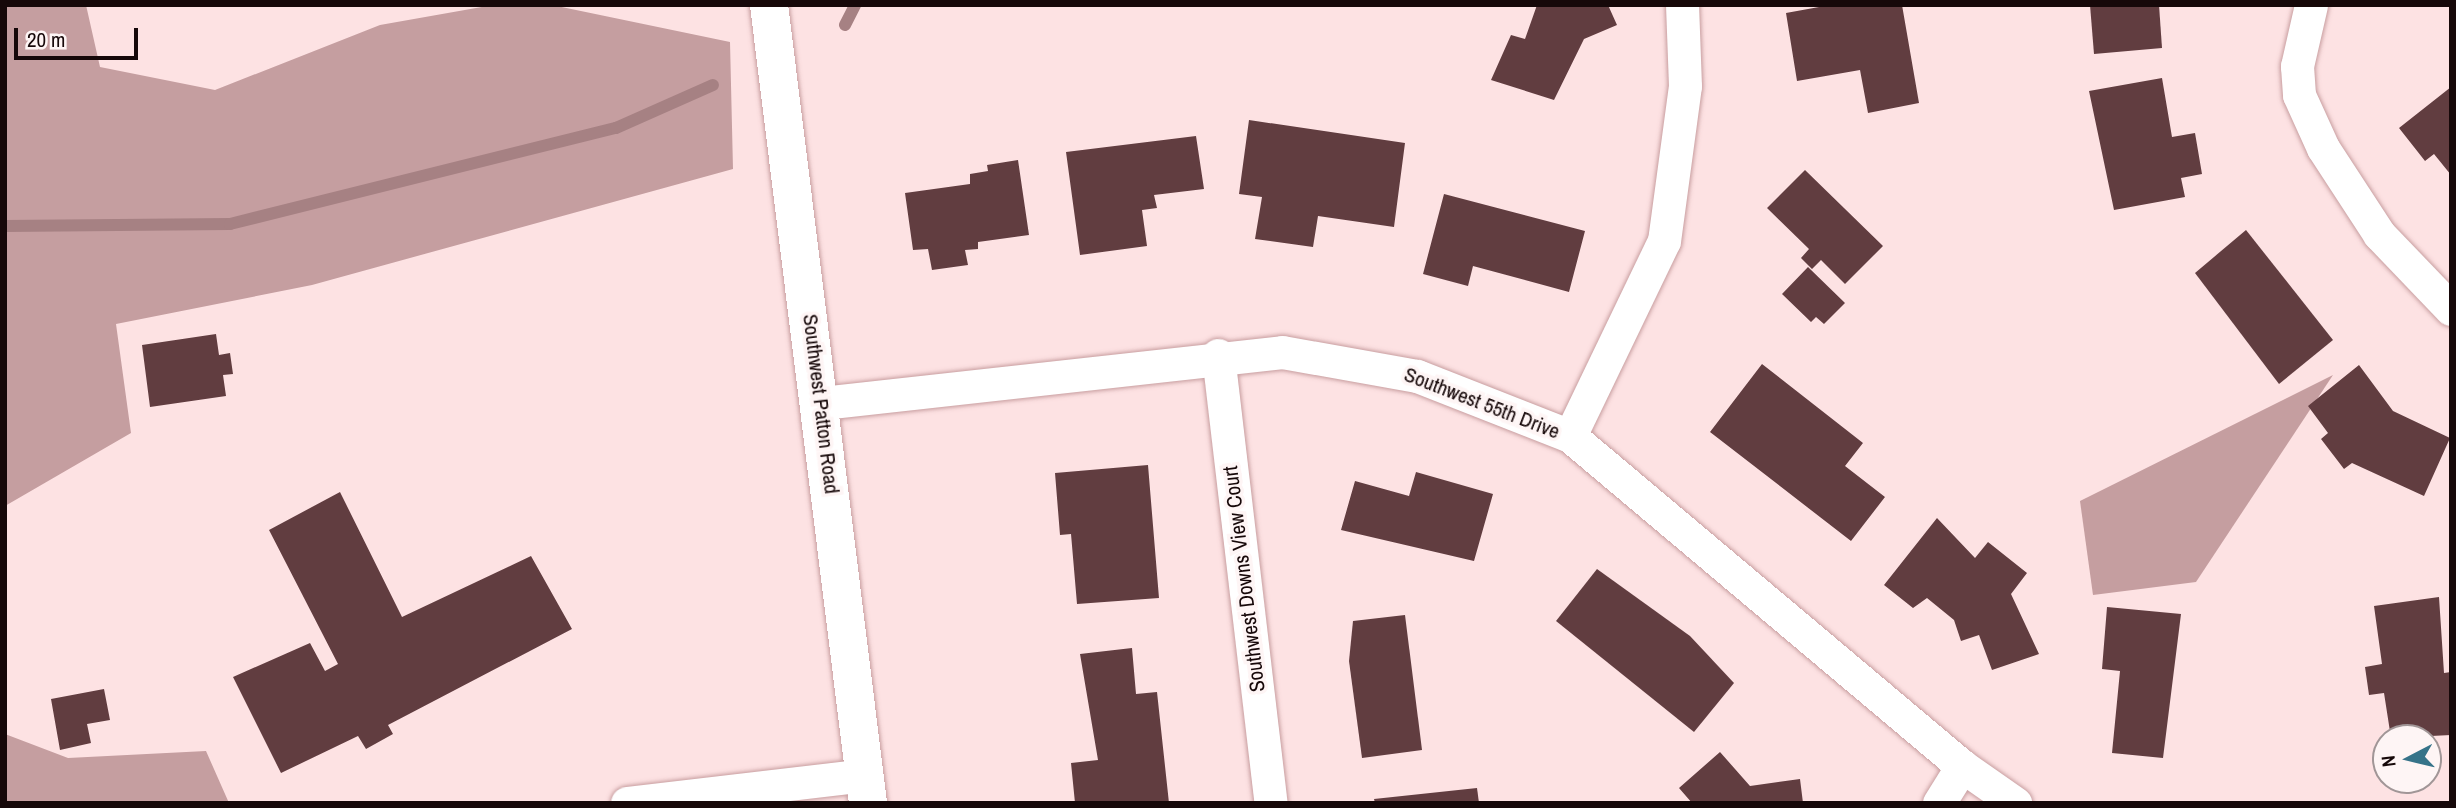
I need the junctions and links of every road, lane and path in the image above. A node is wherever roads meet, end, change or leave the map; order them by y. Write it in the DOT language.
graph roads {
  1 [pos="769,5"];
  2 [pos="1682,5"];
  3 [pos="2311,5"];
  4 [pos="2451,309"];
  5 [pos="1218,355"];
  6 [pos="822,403"];
  7 [pos="1570,436"];
  8 [pos="1962,766"];
  9 [pos="866,789"];
  10 [pos="627,803"];
  11 [pos="1271,803"];
  12 [pos="1939,803"];
  13 [pos="2015,803"];
  1 -- 6 [label="street, Southwest Patton Road"];
  2 -- 7 [label="street"];
  3 -- 4 [label="street"];
  5 -- 6 [label="street, Southwest 55th Drive"];
  5 -- 7 [label="street, Southwest 55th Drive"];
  5 -- 11 [label="street, Southwest Downs View Court"];
  6 -- 9 [label="street, Southwest Patton Road"];
  7 -- 8 [label="street, Southwest 55th Drive"];
  8 -- 12 [label="street"];
  8 -- 13 [label="street, Southwest 55th Drive"];
  9 -- 10 [label="street"];
}
